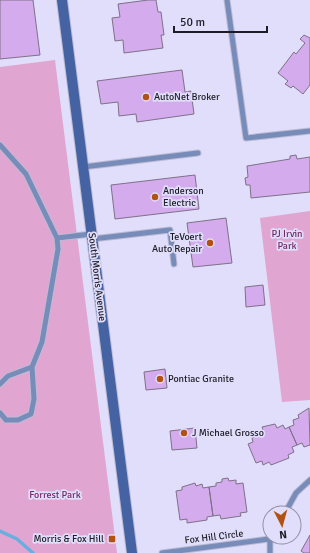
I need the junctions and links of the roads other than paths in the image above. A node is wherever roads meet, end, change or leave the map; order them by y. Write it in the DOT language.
graph roads {
  1 [pos="62,0"];
  2 [pos="228,0"];
  3 [pos="310,131"];
  4 [pos="0,145"];
  5 [pos="198,153"];
  6 [pos="83,167"];
  7 [pos="91,236"];
  8 [pos="57,238"];
  9 [pos="174,264"];
  10 [pos="32,367"];
  11 [pos="0,384"];
  12 [pos="0,413"];
  13 [pos="310,480"];
  14 [pos="290,505"];
  15 [pos="262,539"];
  16 [pos="132,553"];
  17 [pos="162,553"];
  1 -- 6 [label="main road, South Morris Avenue"];
  2 -- 3 [label="lane"];
  4 -- 8 [label="lane"];
  5 -- 6 [label="lane"];
  6 -- 7 [label="main road, South Morris Avenue"];
  7 -- 8 [label="lane"];
  7 -- 9 [label="lane"];
  7 -- 16 [label="main road, South Morris Avenue"];
  8 -- 10 [label="lane"];
  10 -- 11 [label="lane"];
  10 -- 12 [label="lane"];
  13 -- 14 [label="lane"];
  15 -- 17 [label="lane, Fox Hill Circle"];
}
